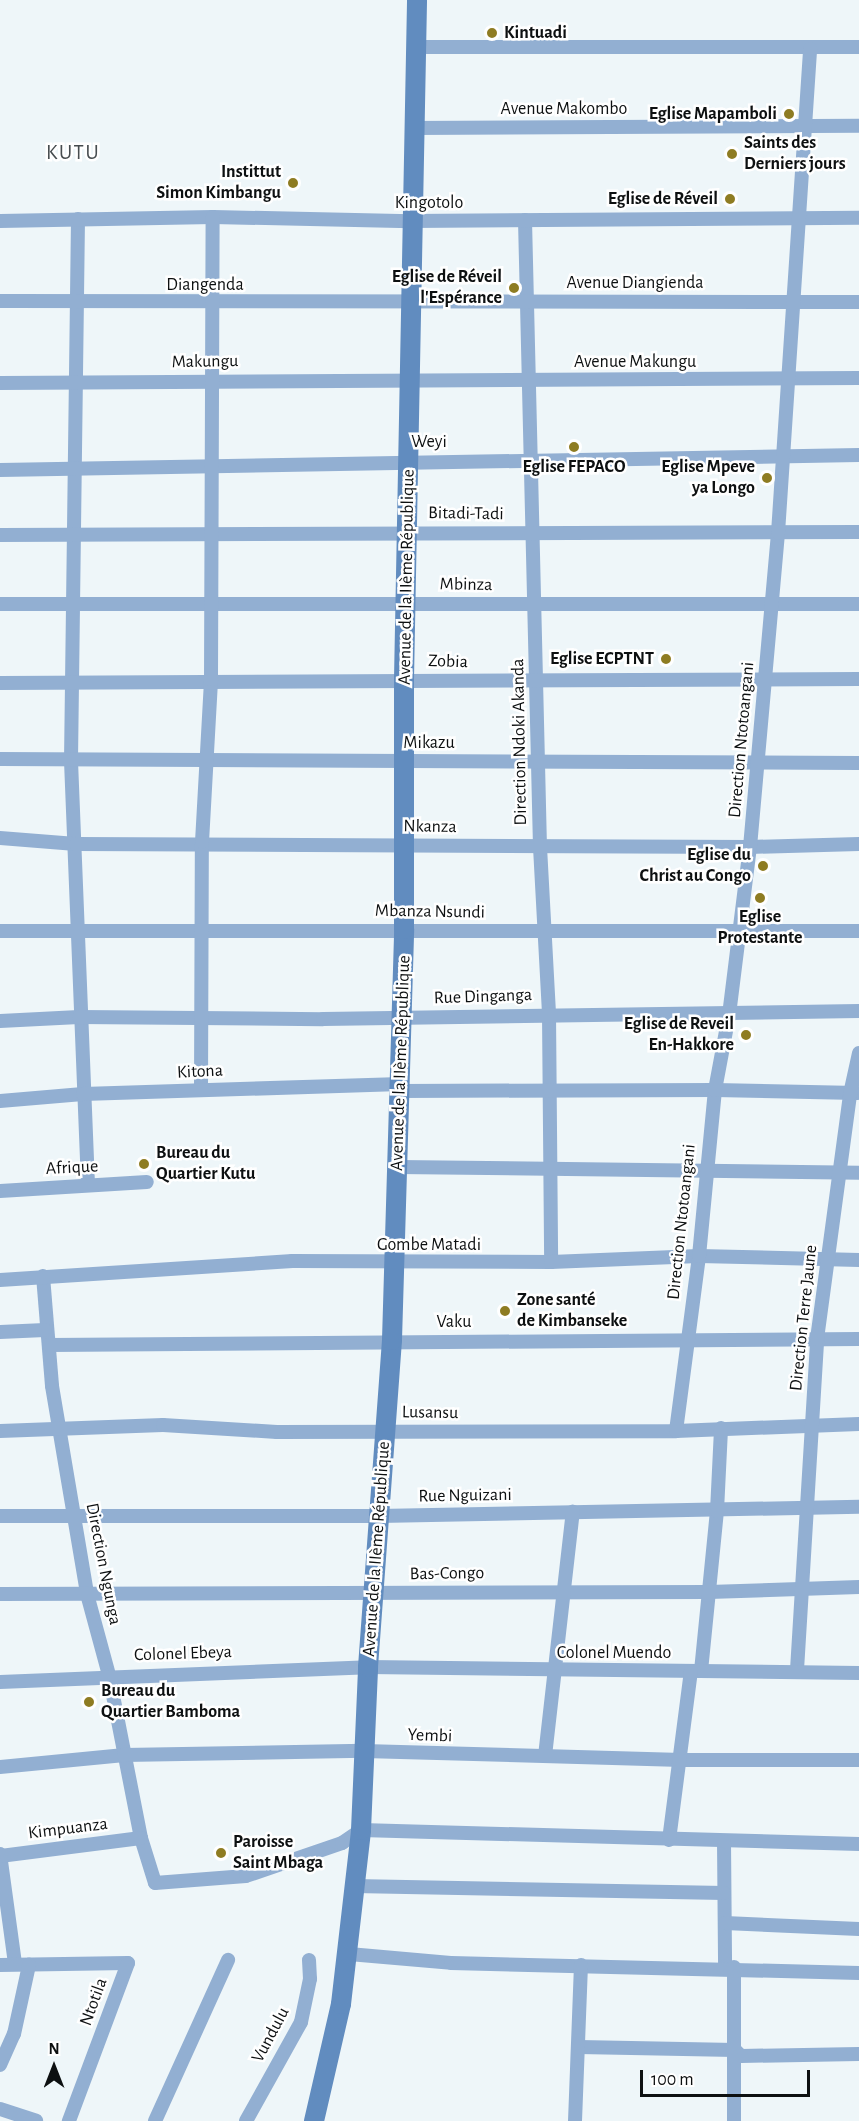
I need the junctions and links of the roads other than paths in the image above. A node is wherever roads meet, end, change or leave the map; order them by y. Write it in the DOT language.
graph roads {
  1 [pos="417,0"];
  2 [pos="415,47"];
  3 [pos="859,47"];
  4 [pos="810,49"];
  5 [pos="806,125"];
  6 [pos="859,126"];
  7 [pos="413,128"];
  8 [pos="213,217"];
  9 [pos="859,218"];
  10 [pos="78,219"];
  11 [pos="800,219"];
  12 [pos="525,220"];
  13 [pos="0,221"];
  14 [pos="411,221"];
  15 [pos="795,301"];
  16 [pos="0,302"];
  17 [pos="77,302"];
  18 [pos="411,302"];
  19 [pos="526,302"];
  20 [pos="859,302"];
  21 [pos="214,304"];
  22 [pos="859,378"];
  23 [pos="528,379"];
  24 [pos="213,380"];
  25 [pos="411,380"];
  26 [pos="787,380"];
  27 [pos="76,381"];
  28 [pos="0,383"];
  29 [pos="859,454"];
  30 [pos="782,455"];
  31 [pos="531,459"];
  32 [pos="409,460"];
  33 [pos="211,463"];
  34 [pos="73,466"];
  35 [pos="0,470"];
  36 [pos="408,531"];
  37 [pos="72,532"];
  38 [pos="209,532"];
  39 [pos="859,532"];
  40 [pos="532,533"];
  41 [pos="778,533"];
  42 [pos="0,535"];
  43 [pos="72,602"];
  44 [pos="211,602"];
  45 [pos="406,602"];
  46 [pos="0,604"];
  47 [pos="534,604"];
  48 [pos="859,604"];
  49 [pos="772,606"];
  50 [pos="211,679"];
  51 [pos="405,679"];
  52 [pos="859,679"];
  53 [pos="0,682"];
  54 [pos="72,682"];
  55 [pos="766,682"];
  56 [pos="537,683"];
  57 [pos="0,759"];
  58 [pos="71,761"];
  59 [pos="207,761"];
  60 [pos="405,761"];
  61 [pos="540,761"];
  62 [pos="859,763"];
  63 [pos="758,765"];
  64 [pos="0,838"];
  65 [pos="202,842"];
  66 [pos="75,844"];
  67 [pos="406,844"];
  68 [pos="859,844"];
  69 [pos="540,847"];
  70 [pos="750,847"];
  71 [pos="81,928"];
  72 [pos="204,929"];
  73 [pos="405,929"];
  74 [pos="0,931"];
  75 [pos="546,931"];
  76 [pos="740,931"];
  77 [pos="859,931"];
  78 [pos="859,1011"];
  79 [pos="549,1014"];
  80 [pos="202,1016"];
  81 [pos="729,1016"];
  82 [pos="79,1017"];
  83 [pos="403,1018"];
  84 [pos="0,1021"];
  85 [pos="859,1053"];
  86 [pos="401,1087"];
  87 [pos="201,1090"];
  88 [pos="715,1090"];
  89 [pos="548,1091"];
  90 [pos="83,1094"];
  91 [pos="855,1094"];
  92 [pos="0,1101"];
  93 [pos="398,1167"];
  94 [pos="549,1169"];
  95 [pos="704,1173"];
  96 [pos="841,1173"];
  97 [pos="859,1173"];
  98 [pos="147,1182"];
  99 [pos="88,1185"];
  100 [pos="0,1191"];
  101 [pos="699,1256"];
  102 [pos="859,1260"];
  103 [pos="828,1261"];
  104 [pos="551,1262"];
  105 [pos="394,1264"];
  106 [pos="43,1276"];
  107 [pos="0,1280"];
  108 [pos="45,1330"];
  109 [pos="0,1332"];
  110 [pos="817,1339"];
  111 [pos="859,1339"];
  112 [pos="392,1340"];
  113 [pos="686,1342"];
  114 [pos="49,1344"];
  115 [pos="859,1424"];
  116 [pos="812,1425"];
  117 [pos="721,1428"];
  118 [pos="58,1430"];
  119 [pos="0,1431"];
  120 [pos="386,1431"];
  121 [pos="676,1431"];
  122 [pos="859,1507"];
  123 [pos="808,1508"];
  124 [pos="717,1511"];
  125 [pos="573,1512"];
  126 [pos="0,1516"];
  127 [pos="379,1516"];
  128 [pos="76,1517"];
  129 [pos="859,1587"];
  130 [pos="804,1588"];
  131 [pos="565,1590"];
  132 [pos="709,1592"];
  133 [pos="375,1593"];
  134 [pos="0,1594"];
  135 [pos="87,1594"];
  136 [pos="368,1667"];
  137 [pos="798,1670"];
  138 [pos="554,1671"];
  139 [pos="696,1671"];
  140 [pos="859,1672"];
  141 [pos="109,1675"];
  142 [pos="0,1682"];
  143 [pos="364,1752"];
  144 [pos="124,1755"];
  145 [pos="545,1756"];
  146 [pos="682,1760"];
  147 [pos="859,1760"];
  148 [pos="0,1767"];
  149 [pos="361,1830"];
  150 [pos="141,1838"];
  151 [pos="669,1840"];
  152 [pos="724,1842"];
  153 [pos="859,1844"];
  154 [pos="0,1855"];
  155 [pos="354,1886"];
  156 [pos="724,1893"];
  157 [pos="725,1923"];
  158 [pos="859,1929"];
  159 [pos="346,1959"];
  160 [pos="228,1960"];
  161 [pos="309,1960"];
  162 [pos="15,1964"];
  163 [pos="0,1965"];
  164 [pos="29,1965"];
  165 [pos="581,1965"];
  166 [pos="730,1967"];
  167 [pos="859,1973"];
  168 [pos="579,2047"];
  169 [pos="735,2050"];
  170 [pos="859,2054"];
  171 [pos="0,2065"];
  172 [pos="0,2109"];
  173 [pos="36,2121"];
  174 [pos="69,2121"];
  175 [pos="155,2121"];
  176 [pos="246,2121"];
  177 [pos="314,2121"];
  178 [pos="575,2121"];
  179 [pos="734,2121"];
  1 -- 2 [label="street, Avenue de la IIème République"];
  2 -- 4 [label="street"];
  2 -- 7 [label="street, Avenue de la IIème République"];
  3 -- 4 [label="street"];
  4 -- 5 [label="street, Direction Ntotoangani"];
  5 -- 6 [label="street, Avenue Makombo"];
  5 -- 7 [label="street, Avenue Makombo"];
  5 -- 11 [label="street, Direction Ntotoangani"];
  7 -- 14 [label="street, Avenue de la IIème République"];
  8 -- 10 [label="street, Kingotolo"];
  8 -- 14 [label="street, Kingotolo"];
  8 -- 21 [label="street"];
  9 -- 11 [label="street, Kingotolo"];
  10 -- 13 [label="street, Kingotolo"];
  10 -- 17 [label="street"];
  11 -- 12 [label="street, Kingotolo"];
  11 -- 15 [label="street, Direction Ntotoangani"];
  12 -- 14 [label="street, Kingotolo"];
  12 -- 19 [label="street, Direction Ndoki Akanda"];
  14 -- 18 [label="street, Avenue de la IIème République"];
  15 -- 19 [label="street, Avenue Diangienda"];
  15 -- 20 [label="street, Avenue Diangienda"];
  15 -- 26 [label="street, Direction Ntotoangani"];
  16 -- 17 [label="street, Diangenda"];
  17 -- 21 [label="street, Diangenda"];
  17 -- 27 [label="street"];
  18 -- 19 [label="street, Avenue Diangienda"];
  18 -- 21 [label="street, Diangenda"];
  18 -- 25 [label="street, Avenue de la IIème République"];
  19 -- 23 [label="street, Direction Ndoki Akanda"];
  21 -- 24 [label="street"];
  22 -- 26 [label="street, Avenue Makungu"];
  23 -- 25 [label="street, Avenue Makungu"];
  23 -- 26 [label="street, Avenue Makungu"];
  23 -- 31 [label="street, Direction Ndoki Akanda"];
  24 -- 25 [label="street, Makungu"];
  24 -- 27 [label="street, Makungu"];
  24 -- 33 [label="street"];
  25 -- 32 [label="street, Avenue de la IIème République"];
  26 -- 30 [label="street, Direction Ntotoangani"];
  27 -- 28 [label="street, Makungu"];
  27 -- 34 [label="street"];
  29 -- 30 [label="street, Weyi"];
  30 -- 31 [label="street, Weyi"];
  30 -- 41 [label="street, Direction Ntotoangani"];
  31 -- 32 [label="street, Weyi"];
  31 -- 40 [label="street, Direction Ndoki Akanda"];
  32 -- 33 [label="street, Weyi"];
  32 -- 36 [label="street, Avenue de la IIème République"];
  33 -- 34 [label="street, Weyi"];
  33 -- 38 [label="street"];
  34 -- 35 [label="street, Weyi"];
  34 -- 37 [label="street"];
  36 -- 38 [label="street, Bitadi-Tadi"];
  36 -- 40 [label="street, Bitadi-Tadi"];
  36 -- 45 [label="street, Avenue de la IIème République"];
  37 -- 38 [label="street, Bitadi-Tadi"];
  37 -- 42 [label="street, Bitadi-Tadi"];
  37 -- 43 [label="street"];
  38 -- 44 [label="street"];
  39 -- 41 [label="street, Bitadi-Tadi"];
  40 -- 41 [label="street, Bitadi-Tadi"];
  40 -- 47 [label="street, Direction Ndoki Akanda"];
  41 -- 49 [label="street, Direction Ntotoangani"];
  43 -- 44 [label="street, Mbinza"];
  43 -- 46 [label="street, Mbinza"];
  43 -- 54 [label="street"];
  44 -- 45 [label="street, Mbinza"];
  44 -- 50 [label="street"];
  45 -- 47 [label="street, Mbinza"];
  45 -- 51 [label="street, Avenue de la IIème République"];
  47 -- 49 [label="street, Mbinza"];
  47 -- 56 [label="street, Direction Ndoki Akanda"];
  48 -- 49 [label="street, Mbinza"];
  49 -- 55 [label="street, Direction Ntotoangani"];
  50 -- 51 [label="street, Zobia"];
  50 -- 54 [label="street, Zobia"];
  50 -- 59 [label="street"];
  51 -- 56 [label="street, Zobia"];
  51 -- 60 [label="street, Avenue de la IIème République"];
  52 -- 55 [label="street, Zobia"];
  53 -- 54 [label="street, Zobia"];
  54 -- 58 [label="street"];
  55 -- 56 [label="street, Zobia"];
  55 -- 63 [label="street, Direction Ntotoangani"];
  56 -- 61 [label="street, Direction Ndoki Akanda"];
  57 -- 58 [label="street, Mikazu"];
  58 -- 59 [label="street, Mikazu"];
  58 -- 66 [label="street"];
  59 -- 60 [label="street, Mikazu"];
  59 -- 65 [label="street"];
  60 -- 61 [label="street, Mikazu"];
  60 -- 67 [label="street, Avenue de la IIème République"];
  61 -- 63 [label="street, Mikazu"];
  61 -- 69 [label="street, Direction Ndoki Akanda"];
  62 -- 63 [label="street, Mikazu"];
  63 -- 70 [label="street, Direction Ntotoangani"];
  64 -- 66 [label="street, Nkanza"];
  65 -- 66 [label="street, Nkanza"];
  65 -- 67 [label="street, Nkanza"];
  65 -- 72 [label="street"];
  66 -- 71 [label="street"];
  67 -- 69 [label="street, Nkanza"];
  67 -- 73 [label="street, Avenue de la IIème République"];
  68 -- 70 [label="street, Nkanza"];
  69 -- 70 [label="street, Nkanza"];
  69 -- 75 [label="street, Direction Ndoki Akanda"];
  70 -- 76 [label="street, Direction Ntotoangani"];
  71 -- 72 [label="street, Mbanza Nsundi"];
  71 -- 74 [label="street, Mbanza Nsundi"];
  71 -- 82 [label="street"];
  72 -- 73 [label="street, Mbanza Nsundi"];
  72 -- 80 [label="street"];
  73 -- 75 [label="street, Mbanza Nsundi"];
  73 -- 83 [label="street, Avenue de la IIème République"];
  75 -- 76 [label="street, Mbanza Nsundi"];
  75 -- 79 [label="street, Direction Ndoki Akanda"];
  76 -- 77 [label="street, Mbanza Nsundi"];
  76 -- 81 [label="street, Direction Ntotoangani"];
  78 -- 81 [label="street, Rue Dinganga"];
  79 -- 81 [label="street, Rue Dinganga"];
  79 -- 83 [label="street, Rue Dinganga"];
  79 -- 89 [label="street, Direction Ndoki Akanda"];
  80 -- 82 [label="street, Rue Dinganga"];
  80 -- 83 [label="street, Rue Dinganga"];
  80 -- 87 [label="street"];
  81 -- 88 [label="street, Direction Ntotoangani"];
  82 -- 84 [label="street, Rue Dinganga"];
  82 -- 90 [label="street"];
  83 -- 86 [label="street, Avenue de la IIème République"];
  85 -- 91 [label="street, Direction Terre Jaune"];
  86 -- 87 [label="street, Kitona"];
  86 -- 89 [label="street, Kitona"];
  86 -- 93 [label="street, Avenue de la IIème République"];
  87 -- 90 [label="street, Kitona"];
  88 -- 89 [label="street, Kitona"];
  88 -- 91 [label="street, Kitona"];
  88 -- 95 [label="street, Direction Ntotoangani"];
  89 -- 94 [label="street, Direction Ndoki Akanda"];
  90 -- 92 [label="street, Kitona"];
  90 -- 99 [label="street"];
  91 -- 96 [label="street, Direction Terre Jaune"];
  93 -- 94 [label="street"];
  93 -- 105 [label="street, Avenue de la IIème République"];
  94 -- 95 [label="street"];
  94 -- 104 [label="street, Direction Ndoki Akanda"];
  95 -- 96 [label="street"];
  95 -- 101 [label="street, Direction Ntotoangani"];
  96 -- 97 [label="street"];
  96 -- 103 [label="street, Direction Terre Jaune"];
  98 -- 99 [label="street, Afrique"];
  99 -- 100 [label="street, Afrique"];
  101 -- 103 [label="street, Gombe Matadi"];
  101 -- 104 [label="street, Gombe Matadi"];
  101 -- 113 [label="street, Direction Ntotoangani"];
  102 -- 103 [label="street, Gombe Matadi"];
  103 -- 110 [label="street, Direction Terre Jaune"];
  104 -- 105 [label="street, Gombe Matadi"];
  105 -- 106 [label="street, Gombe Matadi"];
  105 -- 112 [label="street, Avenue de la IIème République"];
  106 -- 107 [label="street, Gombe Matadi"];
  106 -- 108 [label="street, Direction Ngunga"];
  108 -- 109 [label="street"];
  108 -- 114 [label="street, Direction Ngunga"];
  110 -- 111 [label="street, Vaku"];
  110 -- 113 [label="street, Vaku"];
  110 -- 116 [label="street, Direction Terre Jaune"];
  112 -- 113 [label="street, Vaku"];
  112 -- 114 [label="street, Vaku"];
  112 -- 120 [label="street, Avenue de la IIème République"];
  113 -- 121 [label="street, Direction Ntotoangani"];
  114 -- 118 [label="street, Direction Ngunga"];
  115 -- 116 [label="street, Lusansu"];
  116 -- 117 [label="street, Lusansu"];
  116 -- 123 [label="street, Direction Terre Jaune"];
  117 -- 121 [label="street, Lusansu"];
  117 -- 124 [label="street"];
  118 -- 119 [label="street, Lusansu"];
  118 -- 120 [label="street, Lusansu"];
  118 -- 128 [label="street, Direction Ngunga"];
  120 -- 121 [label="street, Lusansu"];
  120 -- 127 [label="street, Avenue de la IIème République"];
  122 -- 123 [label="street, Rue Nguizani"];
  123 -- 124 [label="street, Rue Nguizani"];
  123 -- 130 [label="street, Direction Terre Jaune"];
  124 -- 125 [label="street, Rue Nguizani"];
  124 -- 132 [label="street"];
  125 -- 127 [label="street, Rue Nguizani"];
  125 -- 131 [label="street"];
  126 -- 128 [label="street, Rue Nguizani"];
  127 -- 128 [label="street, Rue Nguizani"];
  127 -- 133 [label="street, Avenue de la IIème République"];
  128 -- 135 [label="street, Direction Ngunga"];
  129 -- 130 [label="street, Bas-Congo"];
  130 -- 132 [label="street, Bas-Congo"];
  130 -- 137 [label="street, Direction Terre Jaune"];
  131 -- 132 [label="street, Bas-Congo"];
  131 -- 133 [label="street, Bas-Congo"];
  131 -- 138 [label="street"];
  132 -- 139 [label="street"];
  133 -- 135 [label="street, Bas-Congo"];
  133 -- 136 [label="street, Avenue de la IIème République"];
  134 -- 135 [label="street, Bas-Congo"];
  135 -- 141 [label="street, Direction Ngunga"];
  136 -- 138 [label="street, Colonel Muendo"];
  136 -- 141 [label="street, Colonel Ebeya"];
  136 -- 143 [label="street, Avenue de la IIème République"];
  137 -- 139 [label="street, Colonel Muendo"];
  137 -- 140 [label="street, Colonel Muendo"];
  138 -- 139 [label="street, Colonel Muendo"];
  138 -- 145 [label="street"];
  139 -- 146 [label="street"];
  141 -- 142 [label="street, Colonel Ebeya"];
  141 -- 144 [label="street, Direction Ngunga"];
  143 -- 144 [label="street, Yembi"];
  143 -- 145 [label="street, Yembi"];
  143 -- 149 [label="street, Avenue de la IIème République"];
  144 -- 148 [label="street, Yembi"];
  144 -- 150 [label="street, Direction Ngunga"];
  145 -- 146 [label="street, Yembi"];
  146 -- 147 [label="street, Yembi"];
  146 -- 151 [label="street"];
  149 -- 150 [label="street, Direction Ngunga"];
  149 -- 151 [label="street"];
  149 -- 155 [label="street, Avenue de la IIème République"];
  150 -- 154 [label="street, Kimpuanza"];
  151 -- 152 [label="street"];
  152 -- 153 [label="street"];
  152 -- 156 [label="street"];
  154 -- 162 [label="street"];
  155 -- 156 [label="street"];
  155 -- 159 [label="street, Avenue de la IIème République"];
  156 -- 157 [label="street"];
  157 -- 158 [label="street"];
  157 -- 166 [label="street"];
  159 -- 165 [label="street"];
  159 -- 177 [label="street, Avenue de la IIème République"];
  160 -- 175 [label="street"];
  161 -- 176 [label="street, Vundulu"];
  162 -- 163 [label="street"];
  162 -- 164 [label="street"];
  164 -- 171 [label="street"];
  164 -- 174 [label="street, Ntotila"];
  165 -- 166 [label="street"];
  165 -- 168 [label="street"];
  166 -- 167 [label="street"];
  166 -- 169 [label="street"];
  168 -- 169 [label="street"];
  168 -- 178 [label="street"];
  169 -- 170 [label="street"];
  169 -- 179 [label="street"];
  172 -- 173 [label="street"];
}
